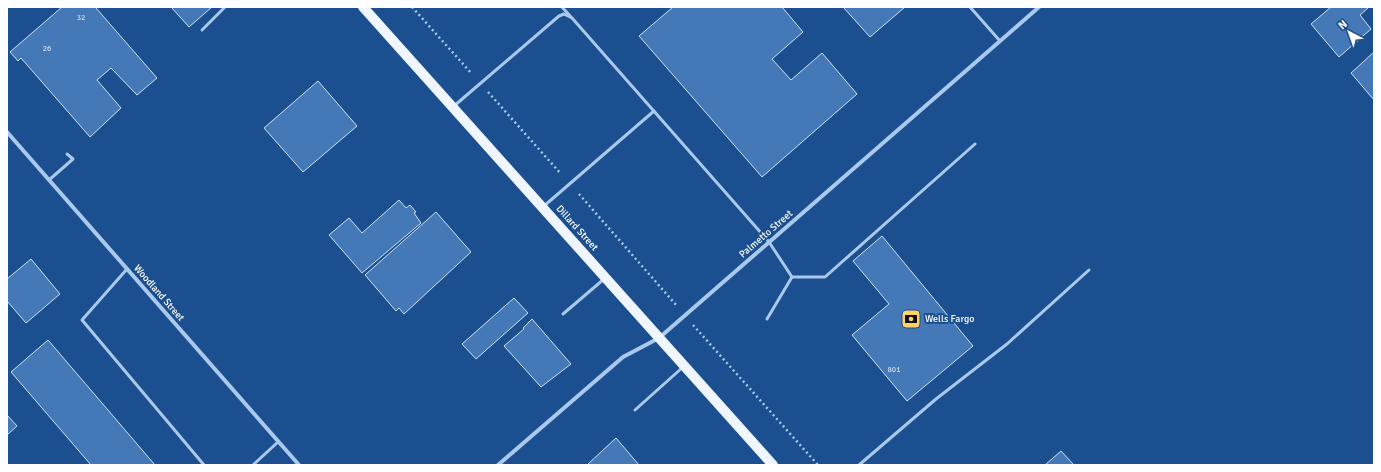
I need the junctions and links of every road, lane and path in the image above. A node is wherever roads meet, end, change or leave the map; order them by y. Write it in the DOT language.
graph roads {
  1 [pos="225,7"];
  2 [pos="363,7"];
  3 [pos="412,7"];
  4 [pos="562,7"];
  5 [pos="970,7"];
  6 [pos="1039,7"];
  7 [pos="572,18"];
  8 [pos="202,30"];
  9 [pos="1000,41"];
  10 [pos="481,84"];
  11 [pos="453,108"];
  12 [pos="654,111"];
  13 [pos="7,132"];
  14 [pos="975,144"];
  15 [pos="67,154"];
  16 [pos="49,180"];
  17 [pos="570,184"];
  18 [pos="543,207"];
  19 [pos="769,242"];
  20 [pos="127,269"];
  21 [pos="1089,270"];
  22 [pos="606,277"];
  23 [pos="792,277"];
  24 [pos="563,314"];
  25 [pos="685,316"];
  26 [pos="766,319"];
  27 [pos="659,338"];
  28 [pos="684,366"];
  29 [pos="634,410"];
  30 [pos="278,442"];
  31 [pos="204,465"];
  32 [pos="253,465"];
  33 [pos="299,465"];
  34 [pos="498,465"];
  35 [pos="773,465"];
  36 [pos="818,465"];
  37 [pos="859,465"];
  1 -- 8 [label="lane"];
  2 -- 11 [label="main road, Dillard Street"];
  3 -- 10 [label="path"];
  4 -- 7 [label="lane"];
  5 -- 9 [label="lane"];
  6 -- 9 [label="street, Palmetto Street"];
  7 -- 10 [label="lane"];
  7 -- 12 [label="lane"];
  9 -- 19 [label="street, Palmetto Street"];
  10 -- 11 [label="lane"];
  10 -- 17 [label="path"];
  11 -- 18 [label="main road, Dillard Street"];
  12 -- 17 [label="lane"];
  12 -- 19 [label="lane"];
  13 -- 16 [label="street, Woodland Street"];
  14 -- 23 [label="lane"];
  15 -- 16 [label="lane"];
  16 -- 20 [label="street, Woodland Street"];
  17 -- 18 [label="lane"];
  17 -- 25 [label="path"];
  18 -- 22 [label="main road, Dillard Street"];
  19 -- 23 [label="lane"];
  19 -- 25 [label="street, Palmetto Street"];
  20 -- 30 [label="street, Woodland Street"];
  20 -- 31 [label="lane"];
  21 -- 37 [label="lane"];
  22 -- 24 [label="lane"];
  22 -- 27 [label="main road, Dillard Street"];
  23 -- 26 [label="lane"];
  25 -- 27 [label="street, Palmetto Street"];
  25 -- 36 [label="path"];
  27 -- 28 [label="main road, Dillard Street"];
  27 -- 34 [label="street, Palmetto Street"];
  28 -- 29 [label="lane"];
  28 -- 35 [label="main road, Dillard Street"];
  30 -- 32 [label="lane"];
  30 -- 33 [label="street, Woodland Street"];
}
